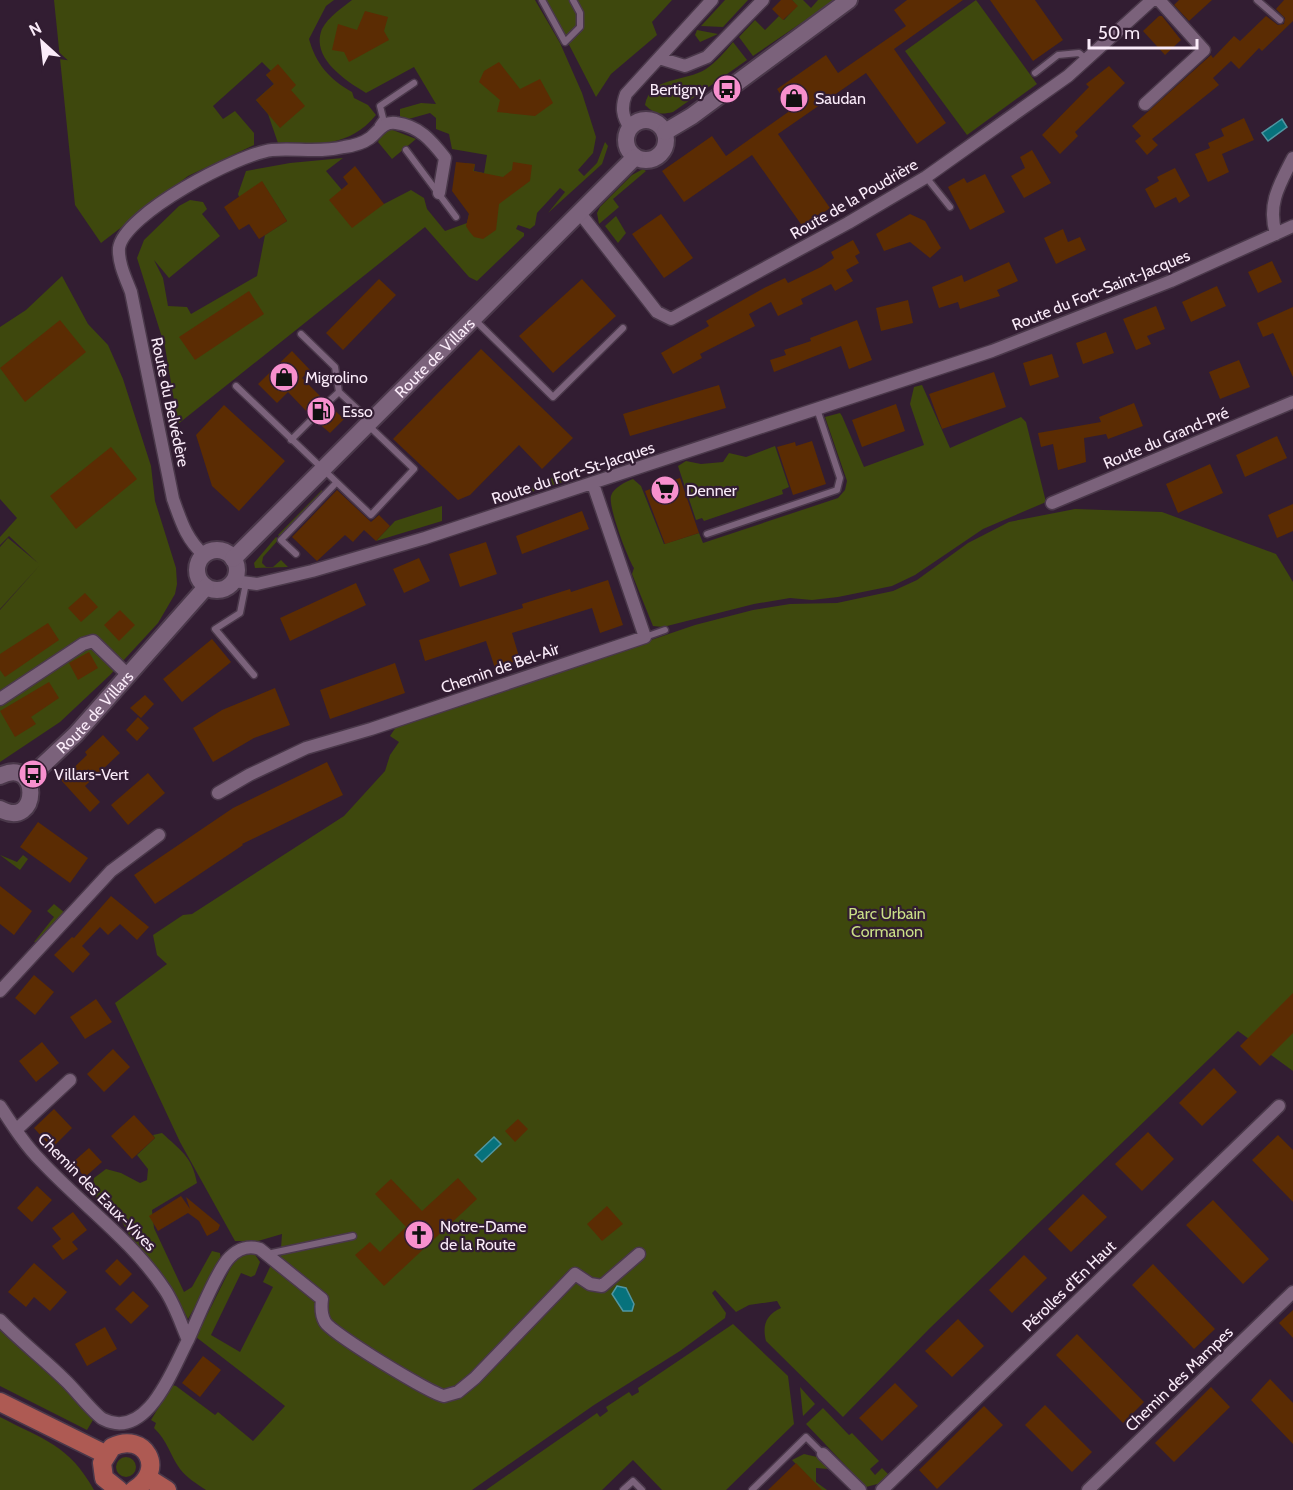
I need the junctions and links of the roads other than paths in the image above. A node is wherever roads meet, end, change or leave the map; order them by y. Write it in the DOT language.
graph roads {
  1 [pos="542,0"];
  2 [pos="573,0"];
  3 [pos="712,0"];
  4 [pos="763,0"];
  5 [pos="849,0"];
  6 [pos="1152,0"];
  7 [pos="1159,0"];
  8 [pos="1257,0"];
  9 [pos="1280,20"];
  10 [pos="659,58"];
  11 [pos="1086,59"];
  12 [pos="1035,73"];
  13 [pos="414,83"];
  14 [pos="1146,104"];
  15 [pos="630,128"];
  16 [pos="665,132"];
  17 [pos="369,139"];
  18 [pos="406,150"];
  19 [pos="635,157"];
  20 [pos="1293,158"];
  21 [pos="926,177"];
  22 [pos="439,193"];
  23 [pos="950,207"];
  24 [pos="579,212"];
  25 [pos="456,217"];
  26 [pos="1293,226"];
  27 [pos="1276,234"];
  28 [pos="472,318"];
  29 [pos="623,328"];
  30 [pos="302,334"];
  31 [pos="917,376"];
  32 [pos="237,386"];
  33 [pos="339,392"];
  34 [pos="327,403"];
  35 [pos="1290,408"];
  36 [pos="817,409"];
  37 [pos="313,418"];
  38 [pos="368,422"];
  39 [pos="291,440"];
  40 [pos="322,470"];
  41 [pos="336,483"];
  42 [pos="593,484"];
  43 [pos="1052,503"];
  44 [pos="707,534"];
  45 [pos="296,554"];
  46 [pos="204,555"];
  47 [pos="233,558"];
  48 [pos="240,581"];
  49 [pos="206,587"];
  50 [pos="665,630"];
  51 [pos="645,637"];
  52 [pos="254,675"];
  53 [pos="129,676"];
  54 [pos="0,699"];
  55 [pos="0,776"];
  56 [pos="27,780"];
  57 [pos="218,793"];
  58 [pos="1,812"];
  59 [pos="159,835"];
  60 [pos="0,991"];
  61 [pos="69,1080"];
  62 [pos="0,1106"];
  63 [pos="1280,1106"];
  64 [pos="16,1130"];
  65 [pos="354,1236"];
  66 [pos="267,1254"];
  67 [pos="639,1254"];
  68 [pos="1293,1292"];
  69 [pos="0,1320"];
  70 [pos="188,1340"];
  71 [pos="0,1402"];
  72 [pos="105,1454"];
  73 [pos="823,1454"];
  74 [pos="141,1484"];
  75 [pos="119,1490"];
  76 [pos="167,1490"];
  77 [pos="624,1490"];
  78 [pos="642,1490"];
  79 [pos="752,1490"];
  80 [pos="860,1490"];
  81 [pos="882,1490"];
  82 [pos="1088,1490"];
  1 -- 2 [label="lane"];
  3 -- 10 [label="street"];
  4 -- 10 [label="street"];
  5 -- 16 [label="main road"];
  6 -- 11 [label="street, Route de la Poudrière"];
  7 -- 14 [label="street"];
  8 -- 9 [label="lane"];
  10 -- 15 [label="street"];
  11 -- 12 [label="lane"];
  11 -- 21 [label="street, Route de la Poudrière"];
  13 -- 17 [label="lane"];
  15 -- 16 [label="main road"];
  15 -- 19 [label="main road"];
  16 -- 19 [label="main road"];
  17 -- 22 [label="street"];
  17 -- 46 [label="street, Route du Belvédère"];
  18 -- 22 [label="lane"];
  19 -- 24 [label="main road, Route de Villars"];
  20 -- 27 [label="street"];
  21 -- 23 [label="lane"];
  21 -- 24 [label="street, Route de la Poudrière"];
  22 -- 25 [label="lane"];
  24 -- 28 [label="main road, Route de Villars"];
  26 -- 27 [label="street, Route du Fort-Saint-Jacques"];
  27 -- 31 [label="street, Route du Fort-Saint-Jacques"];
  28 -- 29 [label="lane"];
  28 -- 38 [label="main road, Route de Villars"];
  30 -- 33 [label="lane"];
  31 -- 36 [label="street, Route du Fort-St-Jacques"];
  32 -- 39 [label="lane"];
  33 -- 34 [label="lane"];
  33 -- 38 [label="lane"];
  35 -- 43 [label="street, Route du Grand-Pré"];
  36 -- 42 [label="street, Route du Fort-St-Jacques"];
  36 -- 44 [label="lane"];
  37 -- 39 [label="lane"];
  38 -- 40 [label="main road, Route de Villars"];
  38 -- 41 [label="lane"];
  39 -- 40 [label="lane"];
  40 -- 41 [label="lane"];
  40 -- 47 [label="main road, Route de Villars"];
  41 -- 45 [label="lane"];
  42 -- 48 [label="street, Route du Fort-St-Jacques"];
  42 -- 51 [label="street"];
  46 -- 47 [label="main road"];
  46 -- 49 [label="main road"];
  47 -- 48 [label="main road"];
  48 -- 49 [label="main road"];
  48 -- 52 [label="lane"];
  49 -- 53 [label="main road, Route de Villars"];
  50 -- 51 [label="lane"];
  51 -- 57 [label="street, Chemin de Bel-Air"];
  53 -- 54 [label="street"];
  53 -- 56 [label="main road, Route de Villars"];
  55 -- 56 [label="main road"];
  56 -- 58 [label="main road"];
  59 -- 60 [label="street"];
  61 -- 64 [label="street, Chemin des Eaux-Vives"];
  62 -- 64 [label="street, Chemin des Eaux-Vives"];
  63 -- 81 [label="street, Pérolles d'En Haut"];
  64 -- 70 [label="street, Chemin des Eaux-Vives"];
  65 -- 66 [label="lane"];
  66 -- 67 [label="street"];
  66 -- 70 [label="street"];
  68 -- 82 [label="street, Chemin des Mampes"];
  69 -- 70 [label="street"];
  71 -- 72 [label="main road"];
  72 -- 74 [label="main road"];
  72 -- 75 [label="main road"];
  73 -- 79 [label="lane"];
  73 -- 80 [label="street"];
  74 -- 76 [label="main road"];
  77 -- 78 [label="lane"];
}
